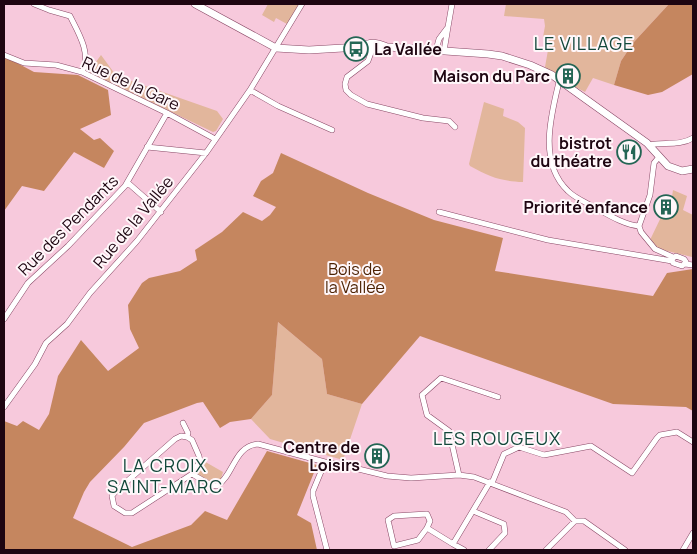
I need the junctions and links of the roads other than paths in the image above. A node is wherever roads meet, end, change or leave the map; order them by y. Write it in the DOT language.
graph roads {
  1 [pos="34,4"];
  2 [pos="195,4"];
  3 [pos="302,4"];
  4 [pos="452,4"];
  5 [pos="362,47"];
  6 [pos="388,47"];
  7 [pos="276,48"];
  8 [pos="372,50"];
  9 [pos="440,51"];
  10 [pos="4,55"];
  11 [pos="82,72"];
  12 [pos="559,82"];
  13 [pos="250,90"];
  14 [pos="167,113"];
  15 [pos="455,127"];
  16 [pos="332,130"];
  17 [pos="215,138"];
  18 [pos="693,138"];
  19 [pos="650,146"];
  20 [pos="147,147"];
  21 [pos="206,153"];
  22 [pos="658,157"];
  23 [pos="693,169"];
  24 [pos="128,183"];
  25 [pos="161,212"];
  26 [pos="439,212"];
  27 [pos="639,226"];
  28 [pos="673,259"];
  29 [pos="693,265"];
  30 [pos="4,319"];
  31 [pos="498,397"];
  32 [pos="4,407"];
  33 [pos="183,423"];
  34 [pos="187,437"];
  35 [pos="693,442"];
  36 [pos="325,462"];
  37 [pos="192,474"];
  38 [pos="458,475"];
  39 [pos="491,483"];
  40 [pos="473,511"];
  41 [pos="575,521"];
  42 [pos="427,528"];
  43 [pos="693,533"];
  44 [pos="453,544"];
  45 [pos="327,550"];
  46 [pos="464,550"];
  47 [pos="489,550"];
  48 [pos="546,550"];
  49 [pos="624,550"];
  50 [pos="683,550"];
  1 -- 11 [label="street"];
  2 -- 7 [label="street"];
  3 -- 7 [label="street, Rue de la Vallée"];
  4 -- 9 [label="street"];
  5 -- 6 [label="street"];
  5 -- 7 [label="street"];
  5 -- 8 [label="street"];
  6 -- 8 [label="street"];
  6 -- 9 [label="street"];
  7 -- 13 [label="street, Rue de la Vallée"];
  8 -- 15 [label="street"];
  9 -- 12 [label="street"];
  10 -- 11 [label="street, Rue de la Gare"];
  11 -- 14 [label="street, Rue de la Gare"];
  12 -- 19 [label="street"];
  12 -- 27 [label="street"];
  13 -- 16 [label="street"];
  13 -- 17 [label="street, Rue de la Vallée"];
  14 -- 17 [label="street, Rue de la Gare"];
  14 -- 20 [label="street, Rue des Pendants"];
  17 -- 21 [label="street, Rue de la Vallée"];
  18 -- 19 [label="street"];
  19 -- 22 [label="street"];
  20 -- 21 [label="street"];
  20 -- 24 [label="street, Rue des Pendants"];
  21 -- 25 [label="street, Rue de la Vallée"];
  22 -- 23 [label="street"];
  22 -- 27 [label="street"];
  24 -- 25 [label="street"];
  24 -- 30 [label="street, Rue des Pendants"];
  25 -- 32 [label="street, Rue de la Vallée"];
  26 -- 28 [label="street"];
  27 -- 28 [label="street"];
  28 -- 29 [label="street"];
  31 -- 38 [label="street"];
  33 -- 34 [label="street"];
  34 -- 37 [label="street"];
  34 -- 37 [label="street"];
  35 -- 39 [label="street"];
  36 -- 37 [label="street"];
  36 -- 38 [label="street"];
  36 -- 45 [label="street"];
  38 -- 39 [label="street"];
  39 -- 40 [label="street"];
  39 -- 41 [label="street"];
  40 -- 44 [label="street"];
  40 -- 47 [label="street"];
  41 -- 48 [label="street"];
  41 -- 49 [label="street"];
  42 -- 42 [label="street"];
  42 -- 44 [label="street"];
  43 -- 50 [label="street"];
  44 -- 46 [label="street"];
}
